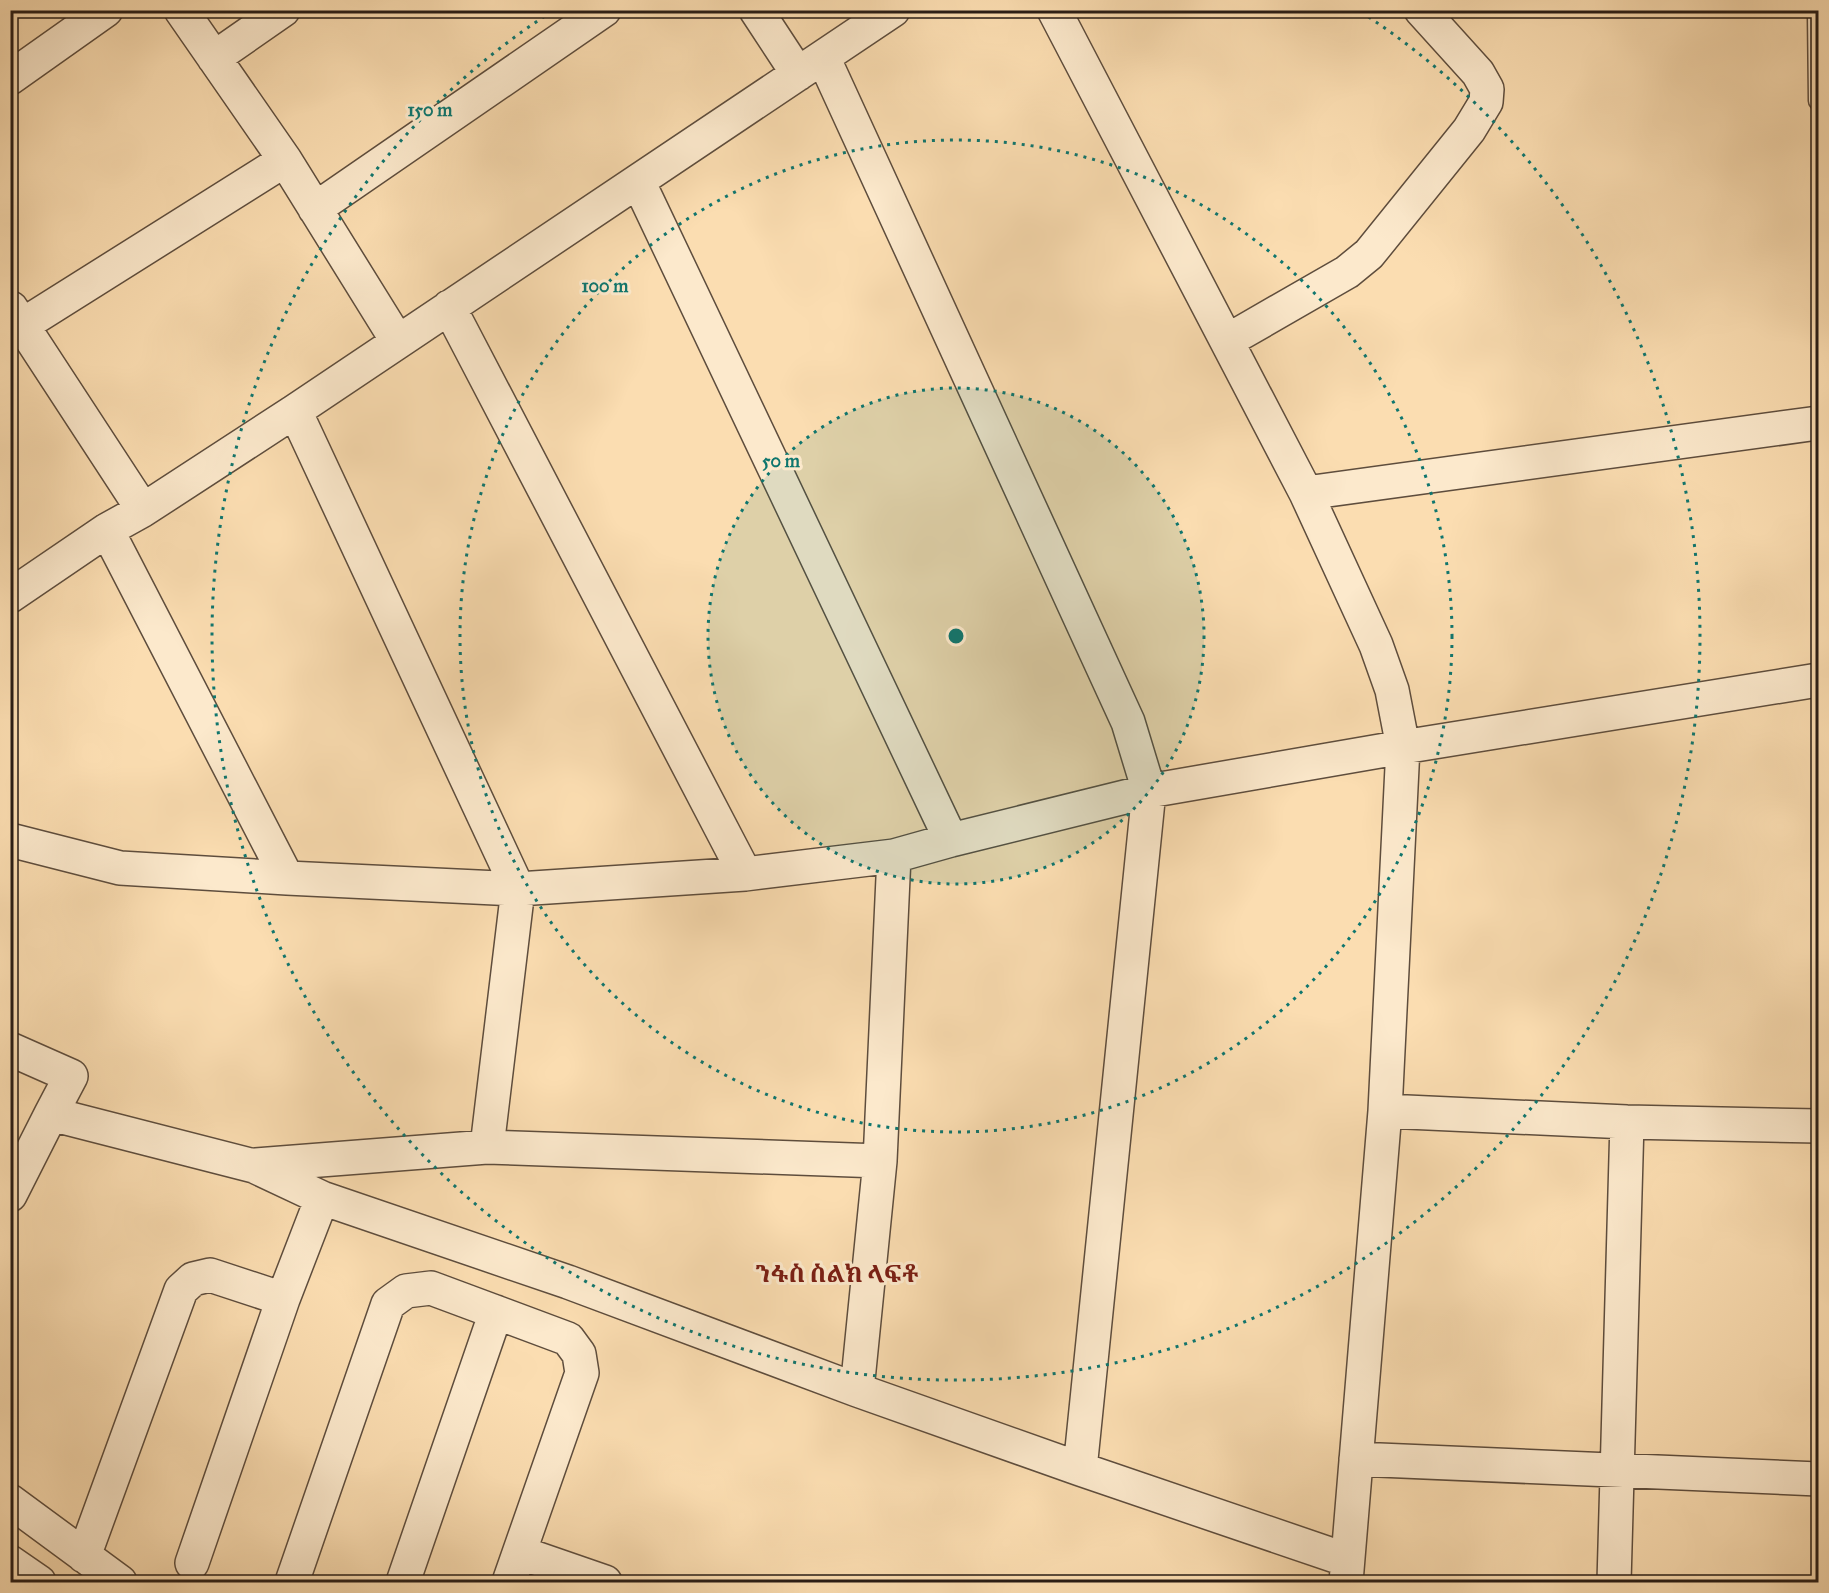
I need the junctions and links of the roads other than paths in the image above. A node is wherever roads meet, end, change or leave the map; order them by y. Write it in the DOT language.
graph roads {
  1 [pos="106,10"];
  2 [pos="181,10"];
  3 [pos="283,10"];
  4 [pos="604,10"];
  5 [pos="756,10"];
  6 [pos="893,10"];
  7 [pos="1054,10"];
  8 [pos="1422,10"];
  9 [pos="1815,10"];
  10 [pos="214,58"];
  11 [pos="811,66"];
  12 [pos="10,78"];
  13 [pos="1818,101"];
  14 [pos="285,160"];
  15 [pos="638,181"];
  16 [pos="315,209"];
  17 [pos="449,307"];
  18 [pos="14,322"];
  19 [pos="1227,341"];
  20 [pos="398,342"];
  21 [pos="295,411"];
  22 [pos="1818,423"];
  23 [pos="1306,493"];
  24 [pos="143,510"];
  25 [pos="107,530"];
  26 [pos="10,596"];
  27 [pos="1817,686"];
  28 [pos="1403,747"];
  29 [pos="1149,791"];
  30 [pos="10,840"];
  31 [pos="951,840"];
  32 [pos="894,856"];
  33 [pos="745,874"];
  34 [pos="287,878"];
  35 [pos="518,889"];
  36 [pos="10,1049"];
  37 [pos="1384,1111"];
  38 [pos="51,1114"];
  39 [pos="1627,1122"];
  40 [pos="1818,1126"];
  41 [pos="487,1148"];
  42 [pos="880,1161"];
  43 [pos="254,1166"];
  44 [pos="10,1196"];
  45 [pos="322,1198"];
  46 [pos="282,1299"];
  47 [pos="496,1312"];
  48 [pos="856,1390"];
  49 [pos="1356,1459"];
  50 [pos="1080,1469"];
  51 [pos="1617,1471"];
  52 [pos="1818,1479"];
  53 [pos="10,1501"];
  54 [pos="84,1556"];
  55 [pos="10,1562"];
  56 [pos="192,1563"];
  57 [pos="515,1568"];
  58 [pos="1346,1571"];
  59 [pos="39,1582"];
  60 [pos="120,1582"];
  61 [pos="292,1582"];
  62 [pos="403,1582"];
  63 [pos="605,1582"];
  64 [pos="1614,1582"];
  1 -- 12 [label="street"];
  2 -- 10 [label="street"];
  3 -- 10 [label="street"];
  4 -- 16 [label="street"];
  5 -- 11 [label="street"];
  6 -- 11 [label="street"];
  7 -- 19 [label="street"];
  8 -- 19 [label="street"];
  9 -- 13 [label="lane"];
  10 -- 14 [label="street"];
  11 -- 15 [label="street"];
  11 -- 29 [label="street"];
  14 -- 16 [label="street"];
  14 -- 18 [label="street"];
  15 -- 17 [label="street"];
  15 -- 31 [label="street"];
  16 -- 20 [label="street"];
  17 -- 20 [label="street"];
  17 -- 33 [label="street"];
  18 -- 24 [label="street"];
  19 -- 23 [label="street"];
  20 -- 21 [label="street"];
  21 -- 24 [label="street"];
  21 -- 35 [label="street"];
  22 -- 23 [label="street"];
  23 -- 28 [label="street"];
  24 -- 25 [label="street"];
  25 -- 26 [label="street"];
  25 -- 34 [label="street"];
  27 -- 28 [label="street"];
  28 -- 29 [label="street"];
  28 -- 37 [label="street"];
  29 -- 31 [label="street"];
  29 -- 50 [label="street"];
  30 -- 34 [label="street"];
  31 -- 32 [label="street"];
  32 -- 33 [label="street"];
  32 -- 42 [label="street"];
  33 -- 35 [label="street"];
  34 -- 35 [label="street"];
  35 -- 41 [label="street"];
  36 -- 38 [label="street"];
  37 -- 39 [label="street"];
  37 -- 49 [label="street"];
  38 -- 43 [label="street"];
  38 -- 44 [label="street"];
  39 -- 40 [label="street"];
  39 -- 51 [label="street"];
  41 -- 42 [label="street"];
  41 -- 43 [label="street"];
  42 -- 48 [label="street"];
  43 -- 45 [label="street"];
  45 -- 46 [label="street"];
  45 -- 48 [label="street"];
  46 -- 54 [label="street"];
  46 -- 56 [label="street"];
  47 -- 57 [label="street"];
  47 -- 61 [label="street"];
  47 -- 62 [label="street"];
  48 -- 50 [label="street"];
  49 -- 51 [label="street"];
  49 -- 58 [label="street"];
  50 -- 58 [label="street"];
  51 -- 52 [label="street"];
  51 -- 64 [label="street"];
  53 -- 54 [label="street"];
  54 -- 60 [label="street"];
  55 -- 59 [label="street"];
  57 -- 63 [label="street"];
}
